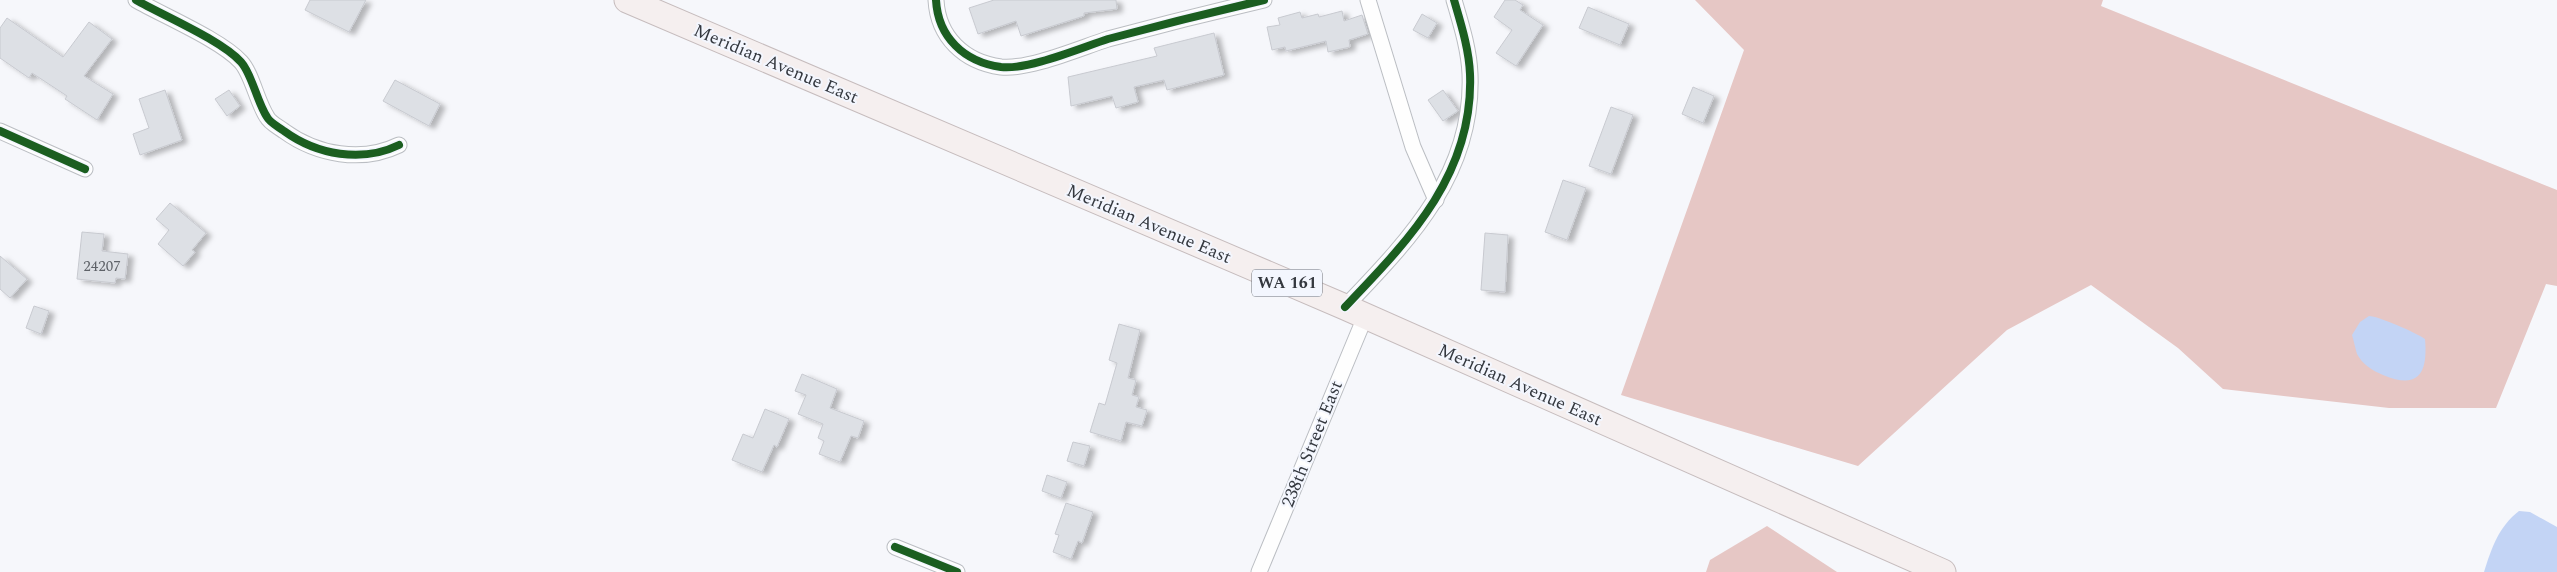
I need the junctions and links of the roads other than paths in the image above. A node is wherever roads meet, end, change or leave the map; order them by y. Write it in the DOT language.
graph roads {
  1 [pos="136,0"];
  2 [pos="627,0"];
  3 [pos="936,0"];
  4 [pos="1264,0"];
  5 [pos="1368,0"];
  6 [pos="1454,0"];
  7 [pos="0,131"];
  8 [pos="399,145"];
  9 [pos="86,169"];
  10 [pos="1436,200"];
  11 [pos="1355,312"];
  12 [pos="895,547"];
  13 [pos="957,572"];
  14 [pos="1259,572"];
  15 [pos="1944,572"];
  1 -- 8 [label="street"];
  2 -- 11 [label="main road, Meridian Avenue East / WA 161"];
  3 -- 4 [label="street"];
  5 -- 10 [label="street"];
  6 -- 10 [label="street"];
  7 -- 9 [label="street"];
  10 -- 11 [label="street"];
  11 -- 14 [label="street, 238th Street East"];
  11 -- 15 [label="main road, Meridian Avenue East / WA 161"];
  12 -- 13 [label="street"];
}
